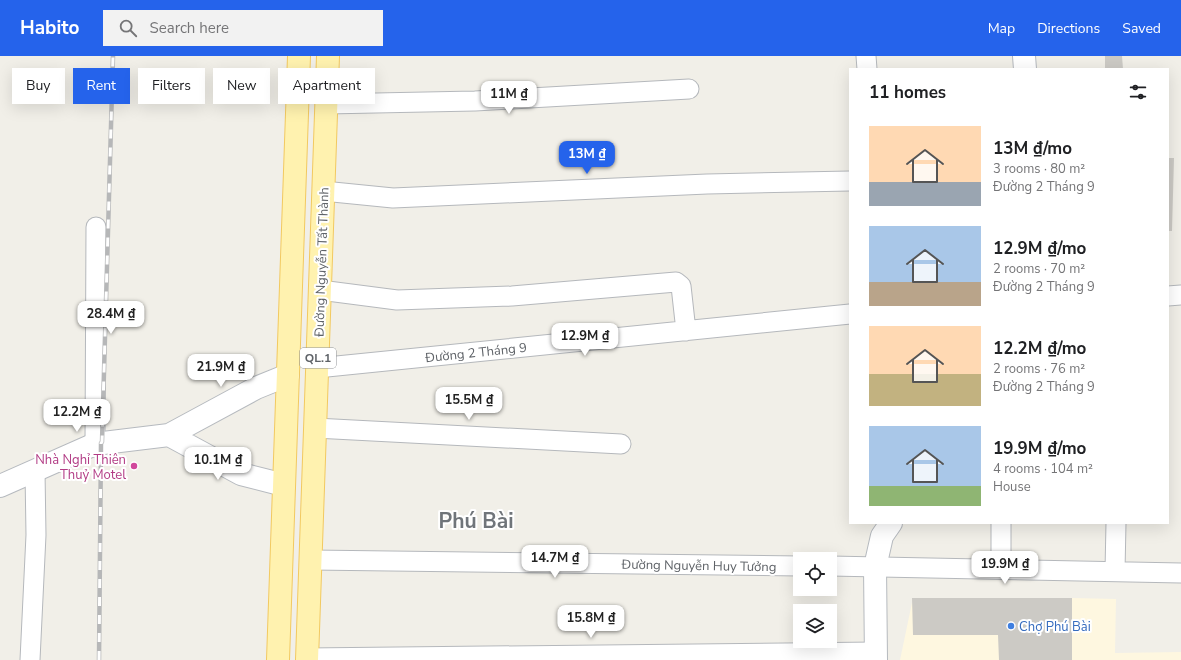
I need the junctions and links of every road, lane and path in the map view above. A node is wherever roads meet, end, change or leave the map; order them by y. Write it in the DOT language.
graph roads {
  1 [pos="299,56"];
  2 [pos="328,56"];
  3 [pos="866,56"];
  4 [pos="1024,56"];
  5 [pos="328,68"];
  6 [pos="867,68"];
  7 [pos="1025,68"];
  8 [pos="689,89"];
  9 [pos="375,103"];
  10 [pos="326,104"];
  11 [pos="849,181"];
  12 [pos="323,191"];
  13 [pos="96,227"];
  14 [pos="320,290"];
  15 [pos="1181,295"];
  16 [pos="1169,296"];
  17 [pos="849,314"];
  18 [pos="686,331"];
  19 [pos="317,374"];
  20 [pos="288,375"];
  21 [pos="315,428"];
  22 [pos="169,435"];
  23 [pos="95,444"];
  24 [pos="621,444"];
  25 [pos="35,471"];
  26 [pos="284,485"];
  27 [pos="0,486"];
  28 [pos="313,492"];
  29 [pos="890,524"];
  30 [pos="1001,524"];
  31 [pos="1116,524"];
  32 [pos="311,560"];
  33 [pos="793,566"];
  34 [pos="837,566"];
  35 [pos="875,567"];
  36 [pos="1001,569"];
  37 [pos="1114,571"];
  38 [pos="1181,573"];
  39 [pos="876,656"];
  40 [pos="307,659"];
  41 [pos="30,660"];
  42 [pos="278,660"];
  1 -- 20 [label="main road, QL.1"];
  2 -- 5 [label="main road, Đường Nguyễn Tất Thành / QL.1"];
  3 -- 6 [label="street"];
  4 -- 7 [label="street"];
  8 -- 9 [label="street"];
  10 -- 12 [label="main road, Đường Nguyễn Tất Thành / QL.1"];
  11 -- 12 [label="street"];
  12 -- 14 [label="main road, Đường Nguyễn Tất Thành / QL.1"];
  13 -- 23 [label="street"];
  14 -- 18 [label="street"];
  14 -- 19 [label="main road, Đường Nguyễn Tất Thành / QL.1"];
  15 -- 16 [label="street"];
  17 -- 18 [label="street, Đường 2 Tháng 9"];
  18 -- 19 [label="street, Đường 2 Tháng 9"];
  19 -- 20 [label="main road"];
  19 -- 21 [label="main road, Đường Nguyễn Tất Thành / QL.1"];
  20 -- 22 [label="street"];
  20 -- 26 [label="main road, QL.1"];
  21 -- 24 [label="street"];
  21 -- 28 [label="main road, Đường Nguyễn Tất Thành / QL.1"];
  22 -- 23 [label="street"];
  22 -- 26 [label="street"];
  23 -- 25 [label="street"];
  25 -- 27 [label="street"];
  25 -- 41 [label="street"];
  26 -- 28 [label="main road"];
  26 -- 42 [label="main road, QL.1"];
  28 -- 32 [label="main road, Đường Nguyễn Tất Thành / QL.1"];
  29 -- 35 [label="street"];
  30 -- 36 [label="street"];
  31 -- 37 [label="street"];
  32 -- 33 [label="street, Đường Nguyễn Huy Tưởng"];
  32 -- 40 [label="main road, Đường Nguyễn Tất Thành / QL.1"];
  34 -- 35 [label="street"];
  35 -- 36 [label="street"];
  35 -- 39 [label="street"];
  36 -- 37 [label="street"];
  37 -- 38 [label="street"];
  39 -- 40 [label="street"];
}
